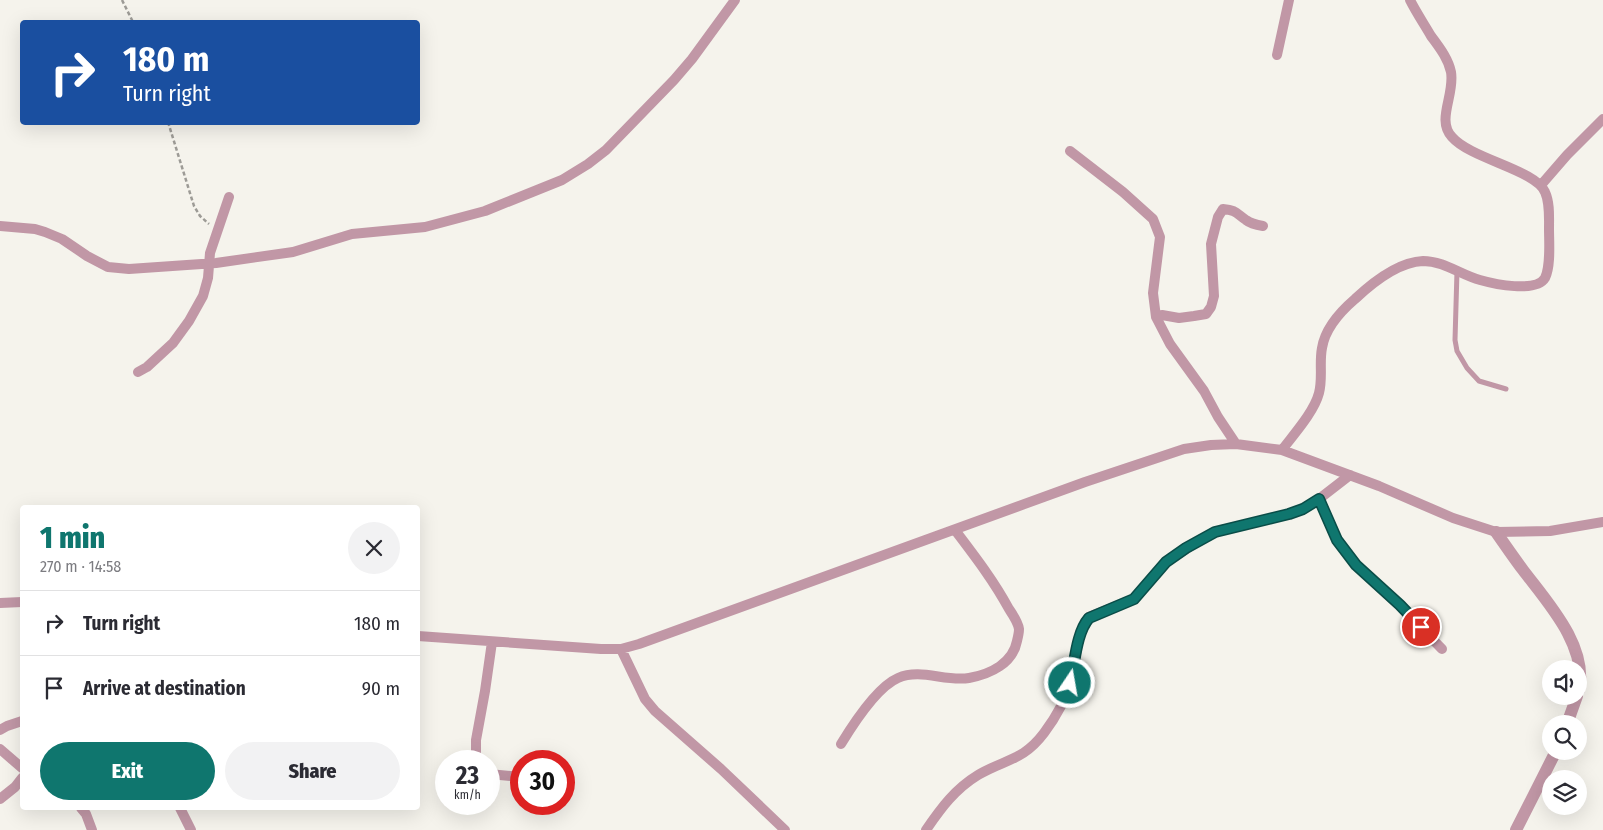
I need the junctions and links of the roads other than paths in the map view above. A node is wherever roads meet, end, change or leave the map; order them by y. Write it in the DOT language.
graph roads {
  1 [pos="735,0"];
  2 [pos="1288,0"];
  3 [pos="1410,0"];
  4 [pos="1277,55"];
  5 [pos="1603,120"];
  6 [pos="1070,151"];
  7 [pos="1540,186"];
  8 [pos="230,197"];
  9 [pos="0,226"];
  10 [pos="1263,226"];
  11 [pos="210,264"];
  12 [pos="1457,271"];
  13 [pos="1156,317"];
  14 [pos="138,372"];
  15 [pos="1506,389"];
  16 [pos="1236,444"];
  17 [pos="1282,450"];
  18 [pos="1350,475"];
  19 [pos="1319,499"];
  20 [pos="1603,522"];
  21 [pos="955,530"];
  22 [pos="1496,532"];
  23 [pos="20,602"];
  24 [pos="0,603"];
  25 [pos="420,636"];
  26 [pos="492,642"];
  27 [pos="620,649"];
  28 [pos="1442,649"];
  29 [pos="1578,660"];
  30 [pos="20,722"];
  31 [pos="0,730"];
  32 [pos="840,744"];
  33 [pos="0,749"];
  34 [pos="476,750"];
  35 [pos="1551,760"];
  36 [pos="20,766"];
  37 [pos="20,781"];
  38 [pos="0,799"];
  39 [pos="83,810"];
  40 [pos="181,810"];
  41 [pos="92,830"];
  42 [pos="191,830"];
  43 [pos="786,830"];
  44 [pos="926,830"];
  45 [pos="1516,830"];
  1 -- 11 [label="street"];
  2 -- 4 [label="street"];
  3 -- 7 [label="street"];
  5 -- 7 [label="street"];
  6 -- 13 [label="street"];
  7 -- 12 [label="street"];
  8 -- 11 [label="street"];
  9 -- 11 [label="street"];
  10 -- 13 [label="street"];
  11 -- 14 [label="street"];
  12 -- 15 [label="lane"];
  12 -- 17 [label="street"];
  13 -- 16 [label="street"];
  16 -- 17 [label="street"];
  16 -- 21 [label="street"];
  17 -- 18 [label="street"];
  18 -- 19 [label="street"];
  18 -- 22 [label="street"];
  19 -- 28 [label="street"];
  19 -- 44 [label="street"];
  20 -- 22 [label="street"];
  21 -- 27 [label="street"];
  21 -- 32 [label="street"];
  22 -- 29 [label="street"];
  23 -- 24 [label="street"];
  25 -- 26 [label="street"];
  26 -- 27 [label="street"];
  26 -- 34 [label="street"];
  27 -- 43 [label="street"];
  30 -- 31 [label="street"];
  33 -- 36 [label="street"];
  35 -- 45 [label="street"];
  37 -- 38 [label="street"];
  39 -- 41 [label="street"];
  40 -- 42 [label="street"];
}
